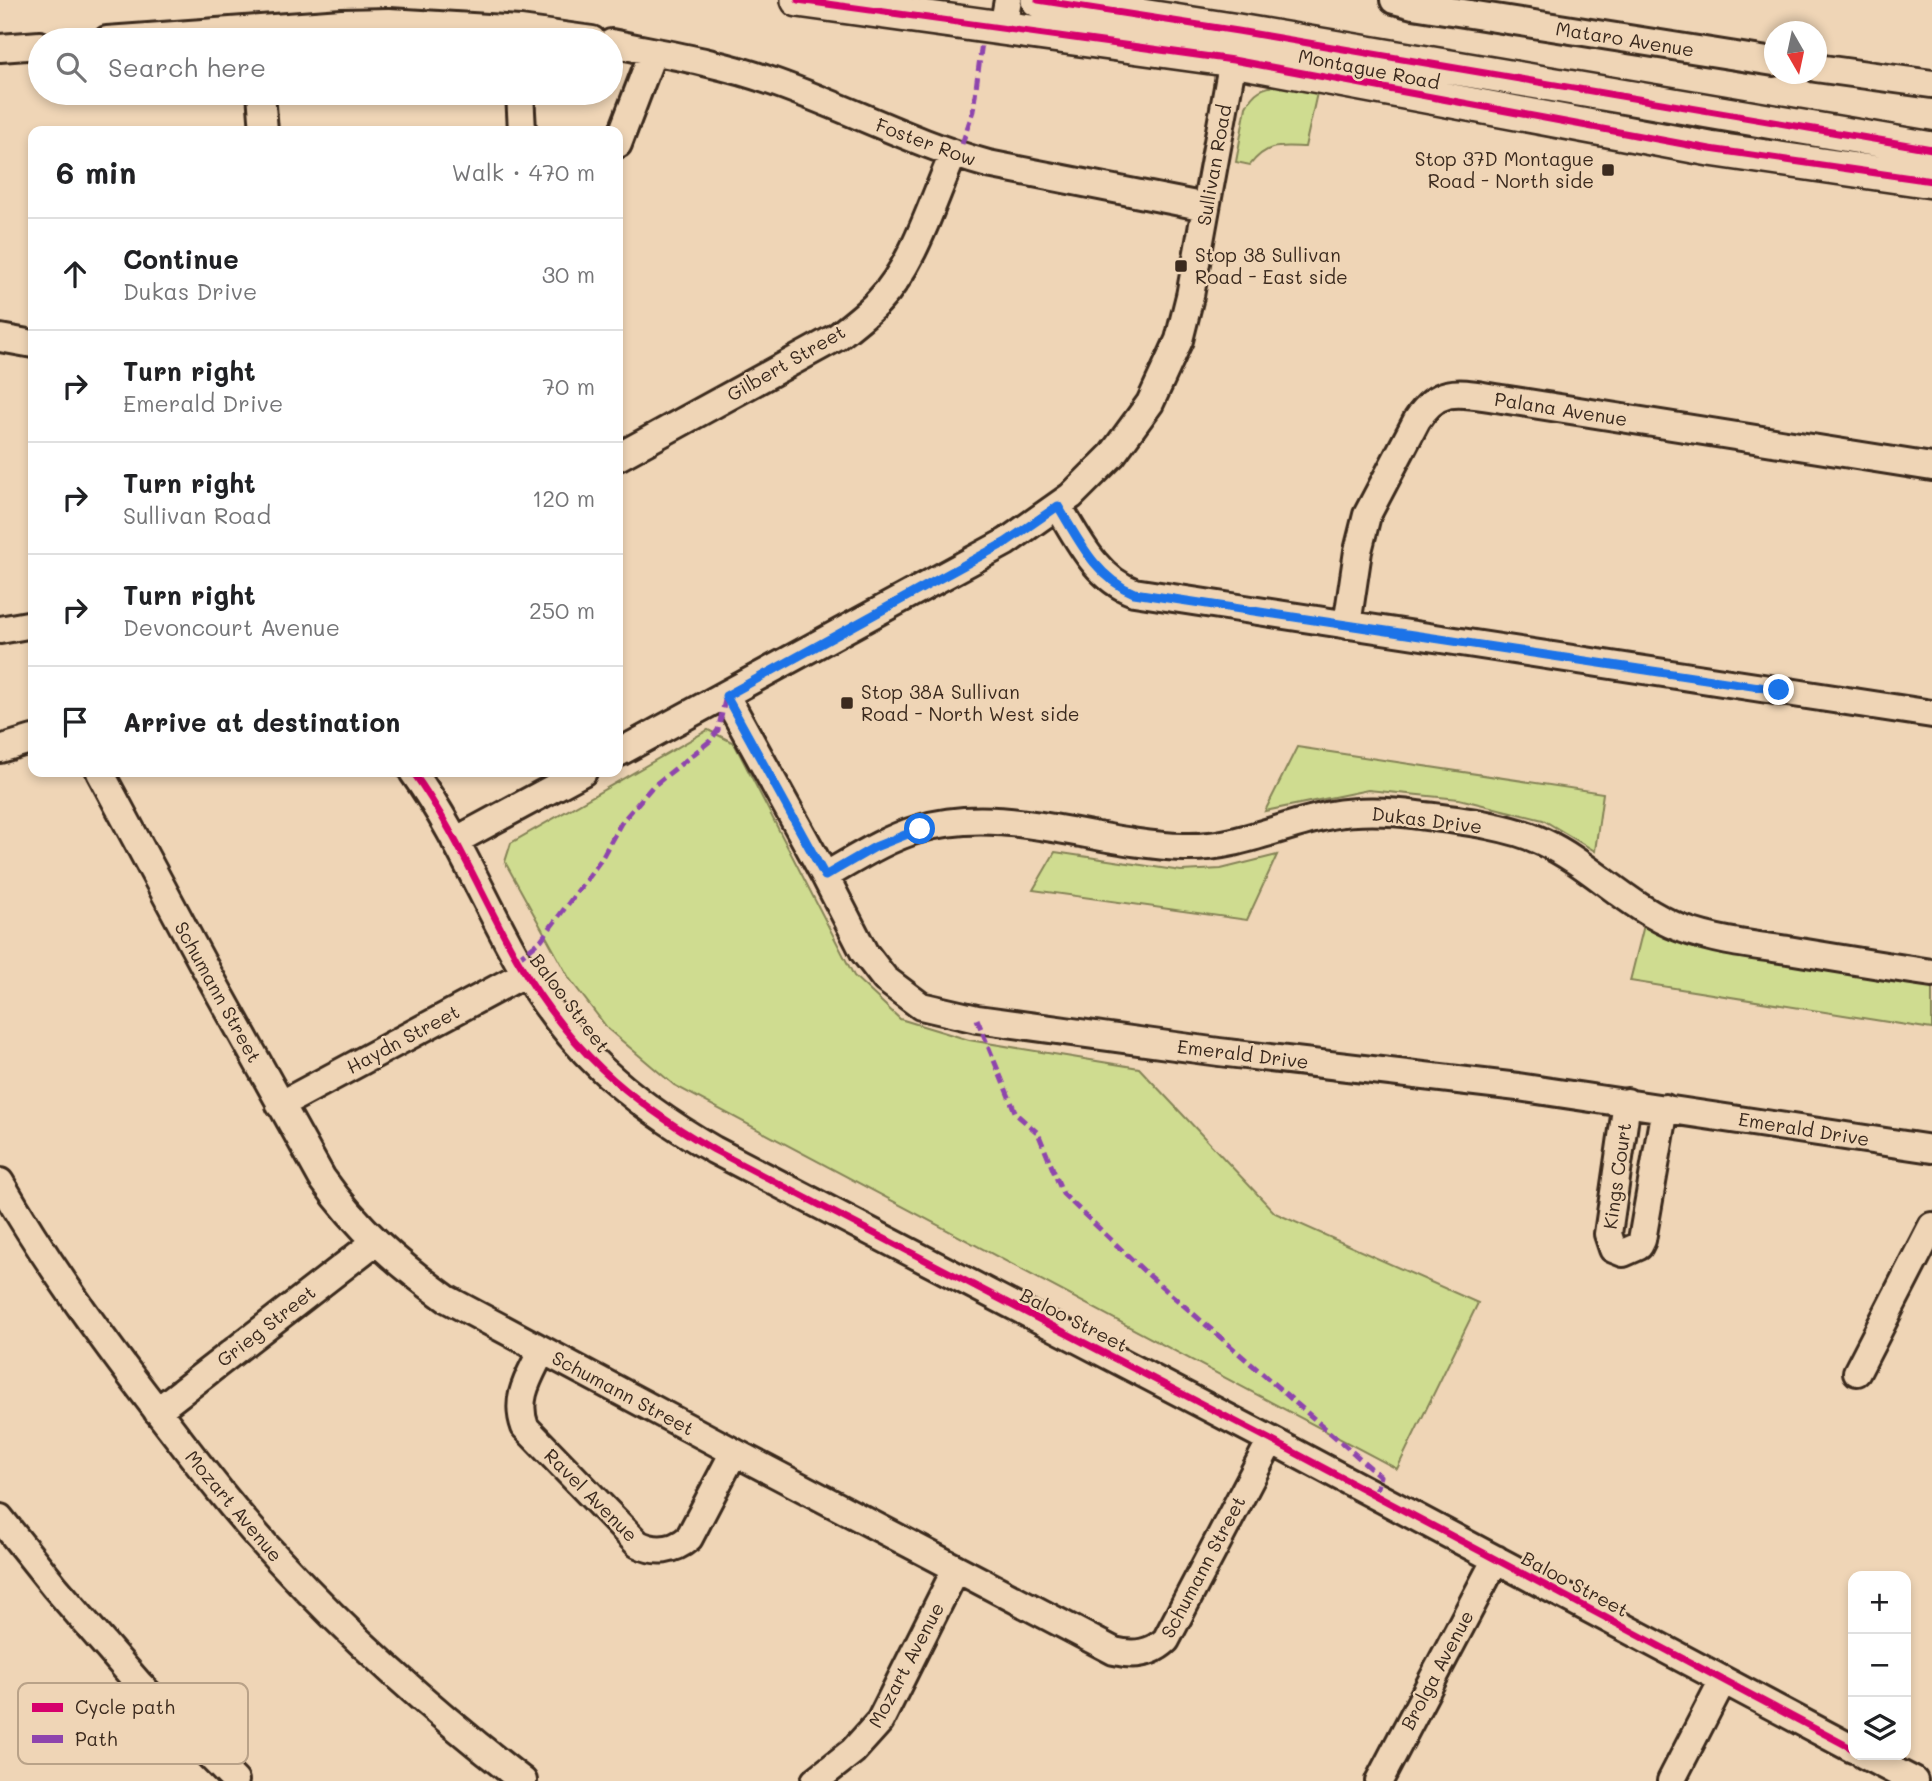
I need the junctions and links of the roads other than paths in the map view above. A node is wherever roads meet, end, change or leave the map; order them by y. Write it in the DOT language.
graph roads {
  1 [pos="798,0"];
  2 [pos="1038,0"];
  3 [pos="1394,0"];
  4 [pos="1005,14"];
  5 [pos="307,28"];
  6 [pos="449,28"];
  7 [pos="1236,45"];
  8 [pos="28,46"];
  9 [pos="623,46"];
  10 [pos="0,48"];
  11 [pos="653,52"];
  12 [pos="1764,60"];
  13 [pos="1827,70"];
  14 [pos="1932,84"];
  15 [pos="262,105"];
  16 [pos="521,105"];
  17 [pos="264,126"];
  18 [pos="522,126"];
  19 [pos="623,131"];
  20 [pos="1932,149"];
  21 [pos="953,155"];
  22 [pos="1932,181"];
  23 [pos="1206,207"];
  24 [pos="0,338"];
  25 [pos="28,343"];
  26 [pos="623,454"];
  27 [pos="1932,467"];
  28 [pos="1058,506"];
  29 [pos="28,625"];
  30 [pos="1347,625"];
  31 [pos="0,630"];
  32 [pos="726,696"];
  33 [pos="1932,714"];
  34 [pos="28,740"];
  35 [pos="0,748"];
  36 [pos="623,750"];
  37 [pos="103,777"];
  38 [pos="416,777"];
  39 [pos="574,777"];
  40 [pos="455,841"];
  41 [pos="825,876"];
  42 [pos="526,972"];
  43 [pos="1932,973"];
  44 [pos="1626,1102"];
  45 [pos="280,1105"];
  46 [pos="1665,1108"];
  47 [pos="1932,1149"];
  48 [pos="0,1182"];
  49 [pos="1932,1226"];
  50 [pos="374,1242"];
  51 [pos="542,1350"];
  52 [pos="1857,1372"];
  53 [pos="157,1411"];
  54 [pos="1272,1440"];
  55 [pos="734,1452"];
  56 [pos="0,1518"];
  57 [pos="1496,1559"];
  58 [pos="956,1569"];
  59 [pos="1723,1681"];
  60 [pos="138,1683"];
  61 [pos="1848,1746"];
  62 [pos="1874,1760"];
  63 [pos="218,1764"];
  64 [pos="235,1781"];
  65 [pos="523,1781"];
  66 [pos="815,1781"];
  67 [pos="1379,1781"];
  68 [pos="1671,1781"];
  69 [pos="1914,1781"];
  1 -- 4 [label="main road, Montague Road"];
  2 -- 7 [label="main road, Montague Road"];
  3 -- 12 [label="street, Mataro Avenue"];
  4 -- 7 [label="main road, Montague Road"];
  5 -- 6 [label="street"];
  7 -- 20 [label="main road, Montague Road"];
  7 -- 22 [label="main road, Montague Road"];
  7 -- 23 [label="street, Sullivan Road"];
  8 -- 10 [label="street"];
  9 -- 11 [label="street, Foster Row"];
  11 -- 19 [label="street"];
  11 -- 21 [label="street, Foster Row"];
  13 -- 14 [label="street"];
  15 -- 17 [label="street"];
  16 -- 18 [label="street"];
  21 -- 23 [label="street, Foster Row"];
  21 -- 26 [label="street, Gilbert Street"];
  23 -- 28 [label="street, Sullivan Road"];
  24 -- 25 [label="street"];
  27 -- 30 [label="street, Palana Avenue"];
  28 -- 30 [label="street"];
  28 -- 32 [label="street, Sullivan Road"];
  29 -- 31 [label="street"];
  30 -- 33 [label="street"];
  32 -- 36 [label="street, Sullivan Road"];
  32 -- 41 [label="street, Emerald Drive"];
  34 -- 35 [label="street"];
  37 -- 45 [label="street, Schumann Street"];
  38 -- 40 [label="street, Baloo Street"];
  39 -- 40 [label="street"];
  40 -- 42 [label="street, Baloo Street"];
  41 -- 43 [label="street, Dukas Drive"];
  41 -- 44 [label="street, Emerald Drive"];
  42 -- 45 [label="street, Haydn Street"];
  42 -- 54 [label="street, Baloo Street"];
  44 -- 46 [label="street, Emerald Drive"];
  44 -- 46 [label="street, Kings Court"];
  45 -- 50 [label="street, Schumann Street"];
  46 -- 47 [label="street, Emerald Drive"];
  48 -- 53 [label="street, Mozart Avenue"];
  49 -- 52 [label="street"];
  50 -- 51 [label="street, Schumann Street"];
  50 -- 53 [label="street, Grieg Street"];
  51 -- 55 [label="street, Schumann Street"];
  51 -- 55 [label="street, Ravel Avenue"];
  53 -- 65 [label="street, Mozart Avenue"];
  54 -- 57 [label="street, Baloo Street"];
  54 -- 58 [label="street, Schumann Street"];
  55 -- 58 [label="street, Schumann Street"];
  56 -- 60 [label="street"];
  57 -- 59 [label="street, Baloo Street"];
  57 -- 67 [label="street, Brolga Avenue"];
  58 -- 66 [label="street, Mozart Avenue"];
  59 -- 61 [label="street, Baloo Street"];
  59 -- 68 [label="street"];
  62 -- 69 [label="street"];
  63 -- 64 [label="street"];
}
